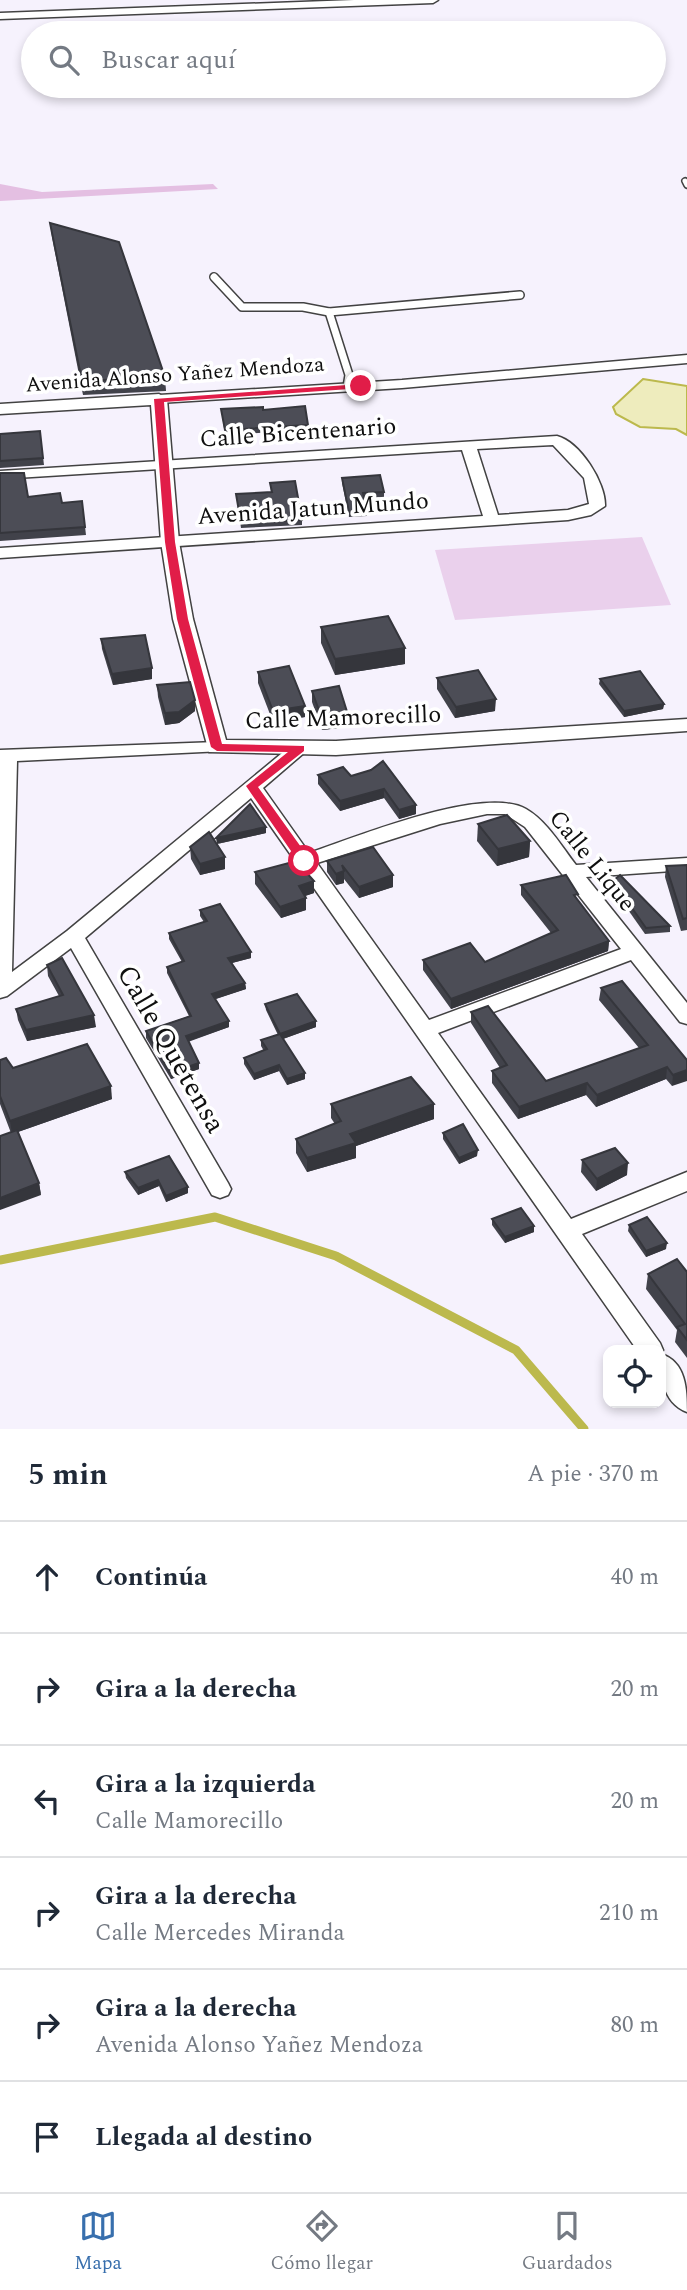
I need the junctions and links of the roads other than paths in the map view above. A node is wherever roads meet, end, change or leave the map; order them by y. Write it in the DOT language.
graph roads {
  1 [pos="270,0"];
  2 [pos="433,0"];
  3 [pos="333,2"];
  4 [pos="198,4"];
  5 [pos="84,6"];
  6 [pos="0,10"];
  7 [pos="0,16"];
  8 [pos="214,277"];
  9 [pos="520,295"];
  10 [pos="329,312"];
  11 [pos="687,359"];
  12 [pos="346,387"];
  13 [pos="159,399"];
  14 [pos="0,409"];
  15 [pos="468,445"];
  16 [pos="164,464"];
  17 [pos="0,475"];
  18 [pos="586,513"];
  19 [pos="492,519"];
  20 [pos="170,542"];
  21 [pos="0,552"];
  22 [pos="687,725"];
  23 [pos="217,747"];
  24 [pos="299,748"];
  25 [pos="4,755"];
  26 [pos="252,786"];
  27 [pos="304,861"];
  28 [pos="687,864"];
  29 [pos="571,872"];
  30 [pos="74,936"];
  31 [pos="633,952"];
  32 [pos="1,990"];
  33 [pos="687,1017"];
  34 [pos="424,1030"];
  35 [pos="687,1181"];
  36 [pos="220,1189"];
  37 [pos="566,1231"];
  38 [pos="647,1345"];
  39 [pos="666,1371"];
  40 [pos="687,1401"];
  1 -- 4 [label="street"];
  2 -- 3 [label="street"];
  3 -- 4 [label="street"];
  4 -- 5 [label="street"];
  5 -- 6 [label="street"];
  5 -- 7 [label="street"];
  8 -- 10 [label="lane"];
  9 -- 10 [label="lane"];
  10 -- 12 [label="lane"];
  11 -- 12 [label="street, Avenida Alonso Yañez Mendoza"];
  12 -- 13 [label="street, Avenida Alonso Yañez Mendoza"];
  13 -- 14 [label="street, Avenida Alonso Yañez Mendoza"];
  13 -- 16 [label="street"];
  15 -- 16 [label="street, Calle Bicentenario"];
  15 -- 18 [label="street, Calle Bicentenario"];
  15 -- 19 [label="street"];
  16 -- 17 [label="street, Calle Bicentenario"];
  16 -- 20 [label="street"];
  18 -- 19 [label="street, Avenida Jatun Mundo"];
  19 -- 20 [label="street, Avenida Jatun Mundo"];
  20 -- 21 [label="street, Avenida Jatun Mundo"];
  20 -- 23 [label="street"];
  22 -- 24 [label="street, Calle Mamorecillo"];
  23 -- 24 [label="street, Calle Mamorecillo"];
  23 -- 25 [label="street, Calle Mamorecillo"];
  24 -- 26 [label="street"];
  25 -- 32 [label="street"];
  26 -- 27 [label="street"];
  26 -- 30 [label="street"];
  27 -- 29 [label="street, Calle Lique"];
  27 -- 34 [label="street"];
  28 -- 29 [label="street"];
  29 -- 31 [label="street, Calle Lique"];
  30 -- 32 [label="street"];
  30 -- 36 [label="street, Calle Quetensa"];
  31 -- 33 [label="street, Calle Lique"];
  31 -- 34 [label="street"];
  34 -- 37 [label="street"];
  35 -- 37 [label="street"];
  37 -- 38 [label="street"];
  39 -- 40 [label="street"];
}
